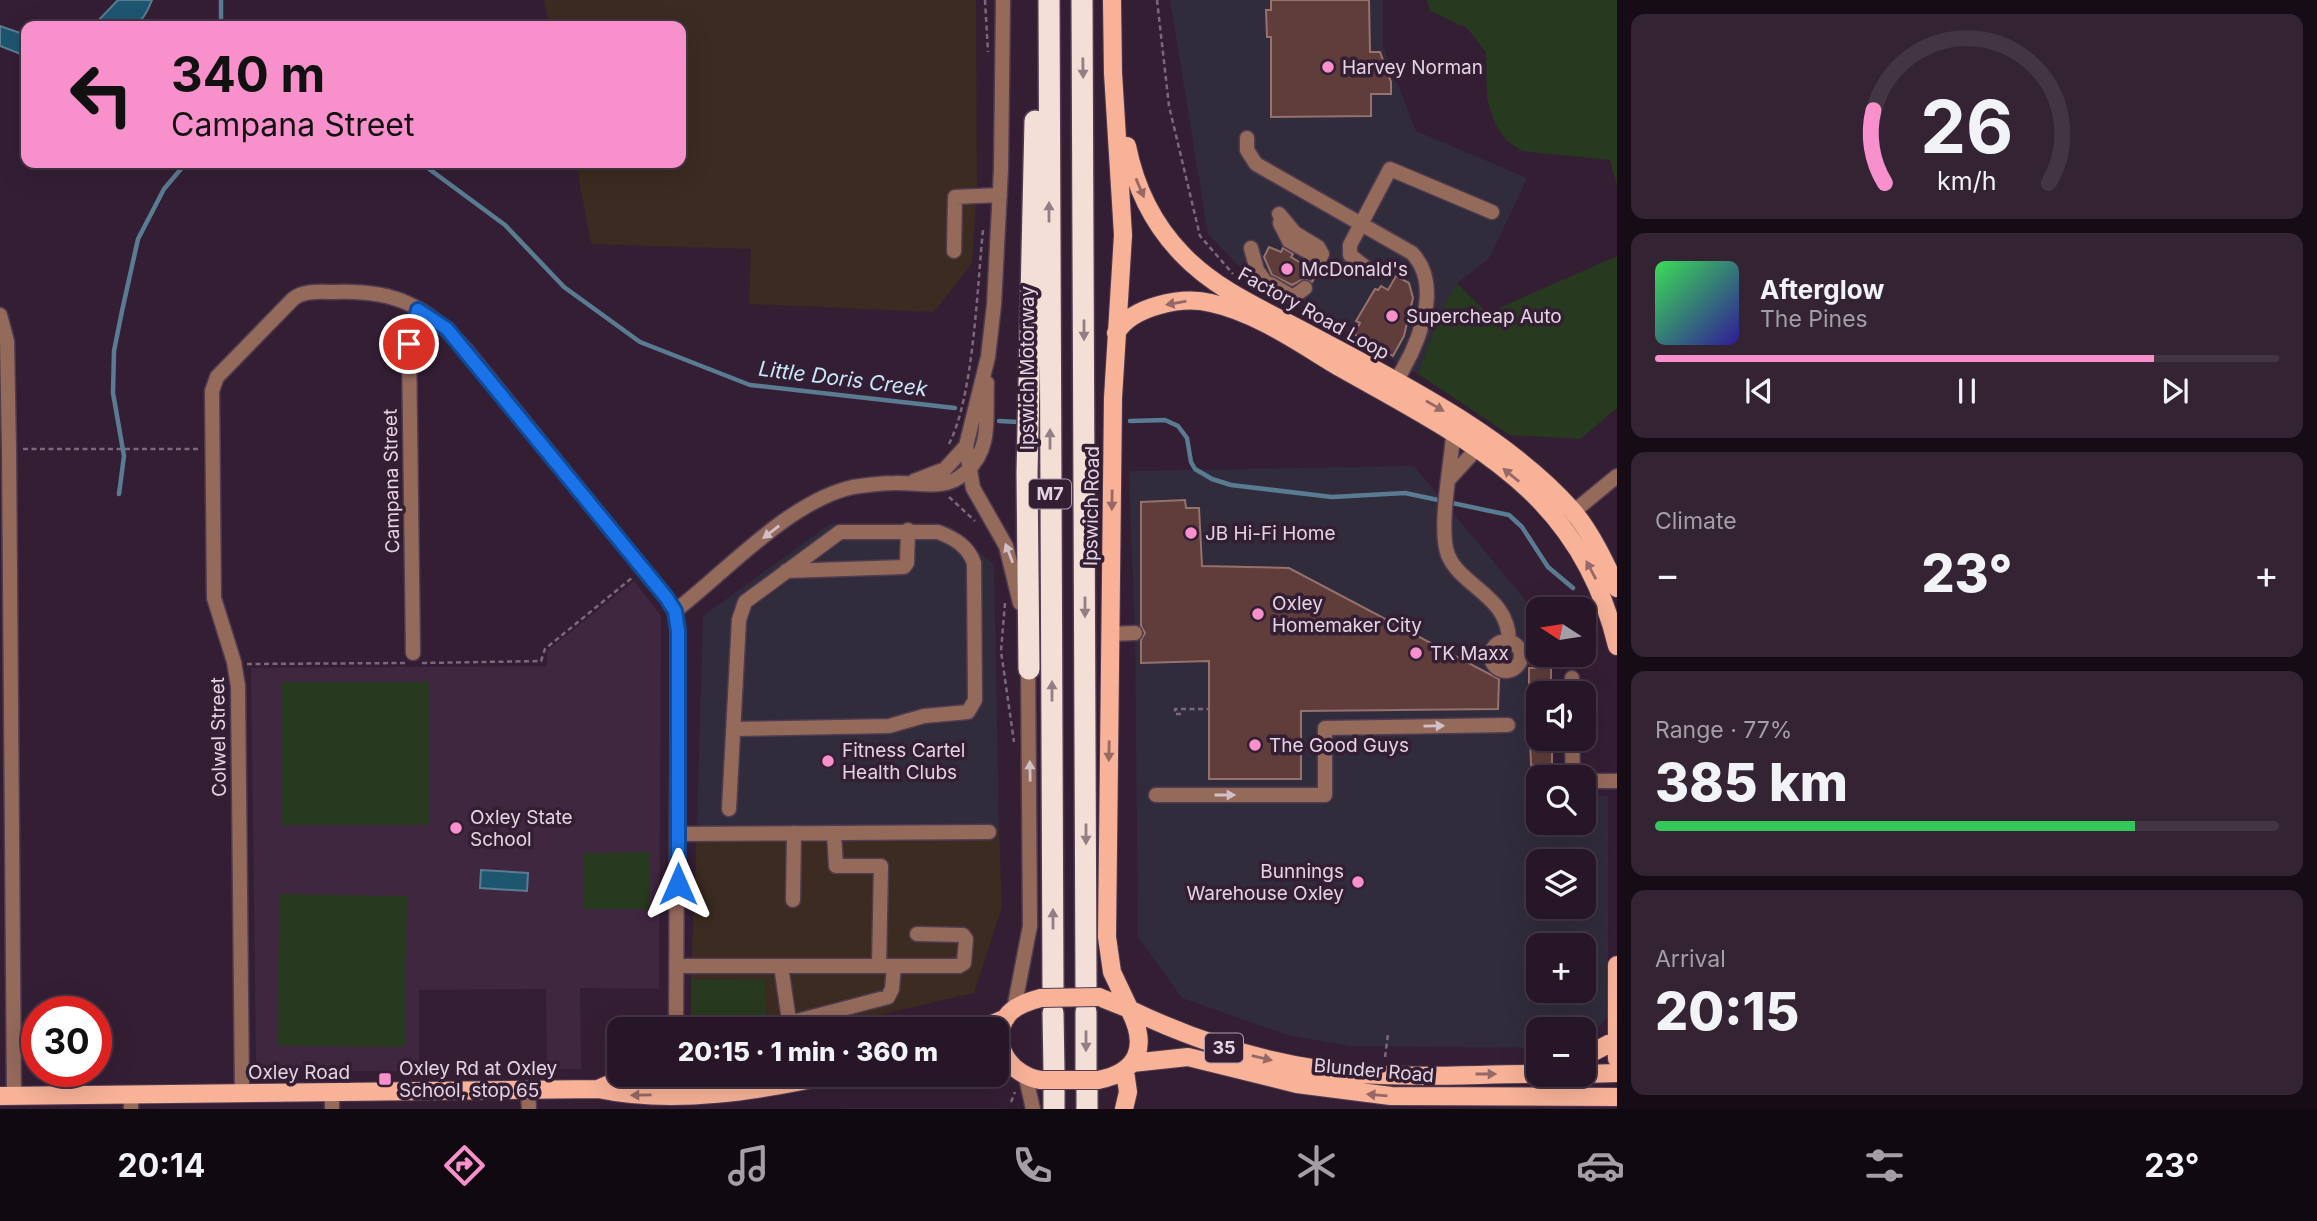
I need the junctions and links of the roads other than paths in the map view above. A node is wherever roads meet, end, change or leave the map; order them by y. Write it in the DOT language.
graph roads {
  1 [pos="1003,0"];
  2 [pos="1036,0"];
  3 [pos="1049,0"];
  4 [pos="1082,0"];
  5 [pos="1112,0"];
  6 [pos="1247,138"];
  7 [pos="1000,195"];
  8 [pos="1492,212"];
  9 [pos="1279,215"];
  10 [pos="1361,225"];
  11 [pos="1251,248"];
  12 [pos="954,251"];
  13 [pos="1318,265"];
  14 [pos="1365,267"];
  15 [pos="1305,288"];
  16 [pos="418,310"];
  17 [pos="0,315"];
  18 [pos="1116,333"];
  19 [pos="988,357"];
  20 [pos="1391,389"];
  21 [pos="1458,429"];
  22 [pos="1481,444"];
  23 [pos="966,446"];
  24 [pos="968,471"];
  25 [pos="1617,476"];
  26 [pos="906,483"];
  27 [pos="1449,485"];
  28 [pos="1566,517"];
  29 [pos="908,530"];
  30 [pos="785,570"];
  31 [pos="1617,588"];
  32 [pos="675,611"];
  33 [pos="5,620"];
  34 [pos="1135,633"];
  35 [pos="1111,634"];
  36 [pos="1509,641"];
  37 [pos="1617,646"];
  38 [pos="413,653"];
  39 [pos="1493,664"];
  40 [pos="1476,667"];
  41 [pos="1029,668"];
  42 [pos="1508,725"];
  43 [pos="733,729"];
  44 [pos="1596,781"];
  45 [pos="1617,781"];
  46 [pos="1156,795"];
  47 [pos="729,809"];
  48 [pos="989,832"];
  49 [pos="794,833"];
  50 [pos="834,833"];
  51 [pos="678,834"];
  52 [pos="793,900"];
  53 [pos="918,934"];
  54 [pos="1617,965"];
  55 [pos="677,966"];
  56 [pos="781,966"];
  57 [pos="886,966"];
  58 [pos="1049,999"];
  59 [pos="1090,999"];
  60 [pos="1129,1009"];
  61 [pos="1010,1013"];
  62 [pos="676,1017"];
  63 [pos="1003,1017"];
  64 [pos="1616,1040"];
  65 [pos="1596,1051"];
  66 [pos="1617,1059"];
  67 [pos="1129,1067"];
  68 [pos="1617,1073"];
  69 [pos="1526,1074"];
  70 [pos="1596,1074"];
  71 [pos="1032,1083"];
  72 [pos="607,1085"];
  73 [pos="683,1087"];
  74 [pos="775,1087"];
  75 [pos="1089,1087"];
  76 [pos="598,1089"];
  77 [pos="242,1094"];
  78 [pos="684,1094"];
  79 [pos="7,1096"];
  80 [pos="1617,1097"];
  81 [pos="529,1100"];
  82 [pos="332,1101"];
  83 [pos="131,1102"];
  84 [pos="1033,1109"];
  85 [pos="1124,1109"];
  1 -- 7 [label="street"];
  2 -- 41 [label="highway"];
  58 -- 3 [label="highway, Ipswich Motorway / M7, one-way"];
  4 -- 59 [label="highway, M7, one-way"];
  5 -- 18 [label="main road, Ipswich Road"];
  5 -- 20 [label="main road, Factory Road Loop, one-way"];
  6 -- 10 [label="street"];
  7 -- 12 [label="street"];
  7 -- 19 [label="street"];
  8 -- 10 [label="street"];
  9 -- 13 [label="street"];
  10 -- 14 [label="street"];
  10 -- 20 [label="street"];
  11 -- 15 [label="street"];
  16 -- 32 [label="street"];
  16 -- 38 [label="street, Campana Street"];
  16 -- 77 [label="street, Colwel Street"];
  17 -- 33 [label="street"];
  20 -- 18 [label="main road, Factory Road Loop, one-way"];
  18 -- 35 [label="main road, Ipswich Road, one-way"];
  19 -- 23 [label="street"];
  19 -- 24 [label="street"];
  20 -- 21 [label="main road, Factory Road Loop"];
  21 -- 22 [label="main road, Factory Road Loop"];
  21 -- 27 [label="street"];
  22 -- 27 [label="street"];
  22 -- 28 [label="main road, Factory Road Loop"];
  23 -- 24 [label="street"];
  23 -- 26 [label="street"];
  24 -- 26 [label="street"];
  41 -- 24 [label="street, one-way"];
  25 -- 28 [label="street"];
  26 -- 32 [label="street, one-way"];
  27 -- 36 [label="street"];
  28 -- 31 [label="main road, Factory Road Loop"];
  37 -- 28 [label="main road, Factory Road Loop, one-way"];
  29 -- 30 [label="street"];
  29 -- 30 [label="street"];
  29 -- 43 [label="street"];
  30 -- 43 [label="street"];
  32 -- 51 [label="street"];
  33 -- 79 [label="street"];
  34 -- 35 [label="street"];
  35 -- 60 [label="main road, Ipswich Road, one-way"];
  36 -- 39 [label="street"];
  36 -- 39 [label="street"];
  39 -- 40 [label="street"];
  61 -- 41 [label="street, one-way"];
  46 -- 42 [label="street, one-way"];
  43 -- 47 [label="street"];
  44 -- 45 [label="street"];
  48 -- 50 [label="street"];
  49 -- 50 [label="street"];
  49 -- 51 [label="street"];
  49 -- 52 [label="street"];
  50 -- 57 [label="street"];
  51 -- 55 [label="street"];
  53 -- 57 [label="street"];
  54 -- 64 [label="main road"];
  55 -- 56 [label="street"];
  55 -- 62 [label="street"];
  56 -- 57 [label="street"];
  56 -- 57 [label="street"];
  58 -- 59 [label="main road, 35, bridge"];
  58 -- 61 [label="main road, 35"];
  58 -- 71 [label="highway, Ipswich Motorway / M7"];
  59 -- 60 [label="main road, 35"];
  59 -- 75 [label="highway, M7, one-way"];
  60 -- 67 [label="main road, Ipswich Road"];
  60 -- 69 [label="main road, Blunder Road / 35, one-way"];
  61 -- 63 [label="main road, 35"];
  61 -- 71 [label="main road"];
  64 -- 65 [label="main road"];
  64 -- 66 [label="main road"];
  67 -- 75 [label="main road, 35"];
  80 -- 67 [label="main road, Blunder Road / 35, one-way"];
  67 -- 85 [label="main road"];
  68 -- 70 [label="main road"];
  71 -- 75 [label="main road, 35, bridge"];
  71 -- 84 [label="street"];
  72 -- 76 [label="main road, Oxley Road"];
  73 -- 78 [label="street"];
  74 -- 78 [label="main road, Oxley Road"];
  78 -- 76 [label="main road, Oxley Road, one-way"];
  76 -- 81 [label="main road, Oxley Road"];
  77 -- 82 [label="main road, Oxley Road"];
  77 -- 83 [label="main road, Oxley Road"];
  79 -- 83 [label="main road, Oxley Road"];
  81 -- 82 [label="main road, Oxley Road"];
}
